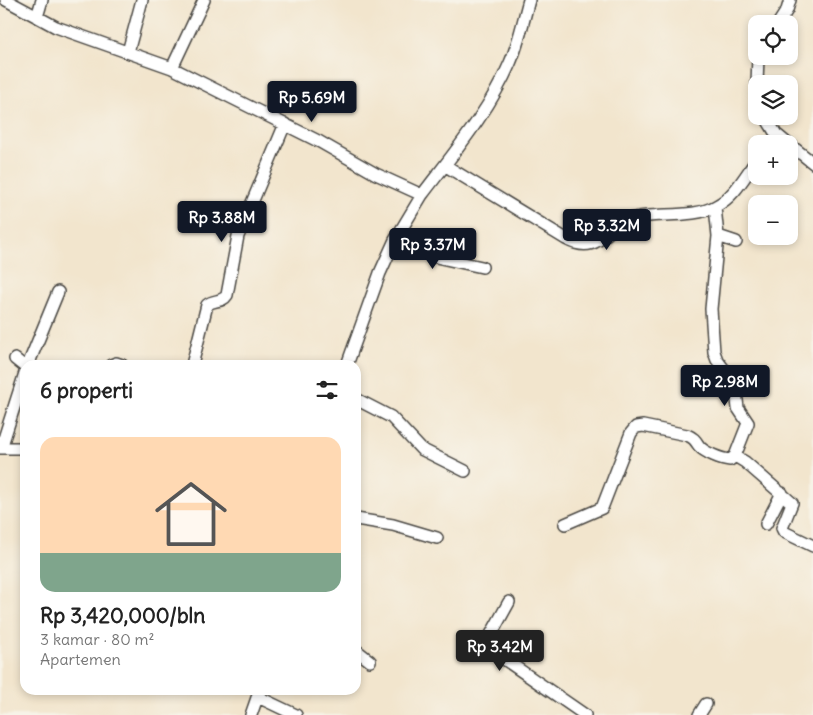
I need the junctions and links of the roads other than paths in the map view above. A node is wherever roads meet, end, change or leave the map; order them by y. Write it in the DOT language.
graph roads {
  1 [pos="6,0"];
  2 [pos="42,0"];
  3 [pos="142,0"];
  4 [pos="204,0"];
  5 [pos="529,0"];
  6 [pos="790,0"];
  7 [pos="784,15"];
  8 [pos="37,16"];
  9 [pos="128,52"];
  10 [pos="172,68"];
  11 [pos="285,124"];
  12 [pos="770,125"];
  13 [pos="776,134"];
  14 [pos="798,151"];
  15 [pos="813,163"];
  16 [pos="446,166"];
  17 [pos="748,172"];
  18 [pos="422,194"];
  19 [pos="715,207"];
  20 [pos="718,236"];
  21 [pos="395,240"];
  22 [pos="736,242"];
  23 [pos="482,266"];
  24 [pos="58,292"];
  25 [pos="15,359"];
  26 [pos="29,360"];
  27 [pos="193,360"];
  28 [pos="349,360"];
  29 [pos="20,362"];
  30 [pos="20,389"];
  31 [pos="361,402"];
  32 [pos="1,448"];
  33 [pos="20,448"];
  34 [pos="736,456"];
  35 [pos="466,471"];
  36 [pos="782,493"];
  37 [pos="361,520"];
  38 [pos="565,524"];
  39 [pos="766,524"];
  40 [pos="437,538"];
  41 [pos="813,546"];
  42 [pos="509,602"];
  43 [pos="361,654"];
  44 [pos="370,661"];
  45 [pos="259,695"];
  46 [pos="261,695"];
  47 [pos="706,704"];
  48 [pos="251,715"];
  49 [pos="296,715"];
  50 [pos="585,715"];
  51 [pos="699,715"];
  1 -- 8 [label="street"];
  2 -- 8 [label="street"];
  3 -- 9 [label="street"];
  4 -- 10 [label="street"];
  5 -- 16 [label="street"];
  6 -- 7 [label="street"];
  8 -- 9 [label="street"];
  9 -- 10 [label="street"];
  10 -- 11 [label="street"];
  11 -- 18 [label="street"];
  11 -- 27 [label="street"];
  12 -- 13 [label="street"];
  14 -- 15 [label="street"];
  16 -- 18 [label="street"];
  16 -- 19 [label="street"];
  17 -- 19 [label="street"];
  18 -- 21 [label="street"];
  19 -- 20 [label="street"];
  20 -- 22 [label="street"];
  20 -- 34 [label="street"];
  21 -- 23 [label="street"];
  21 -- 28 [label="street"];
  24 -- 26 [label="street"];
  25 -- 29 [label="street"];
  30 -- 32 [label="street"];
  31 -- 35 [label="street"];
  32 -- 33 [label="street"];
  34 -- 36 [label="street"];
  34 -- 38 [label="street"];
  36 -- 39 [label="street"];
  36 -- 41 [label="street"];
  37 -- 40 [label="street"];
  42 -- 50 [label="street"];
  43 -- 44 [label="street"];
  45 -- 48 [label="street"];
  46 -- 49 [label="street"];
  47 -- 51 [label="street"];
}
